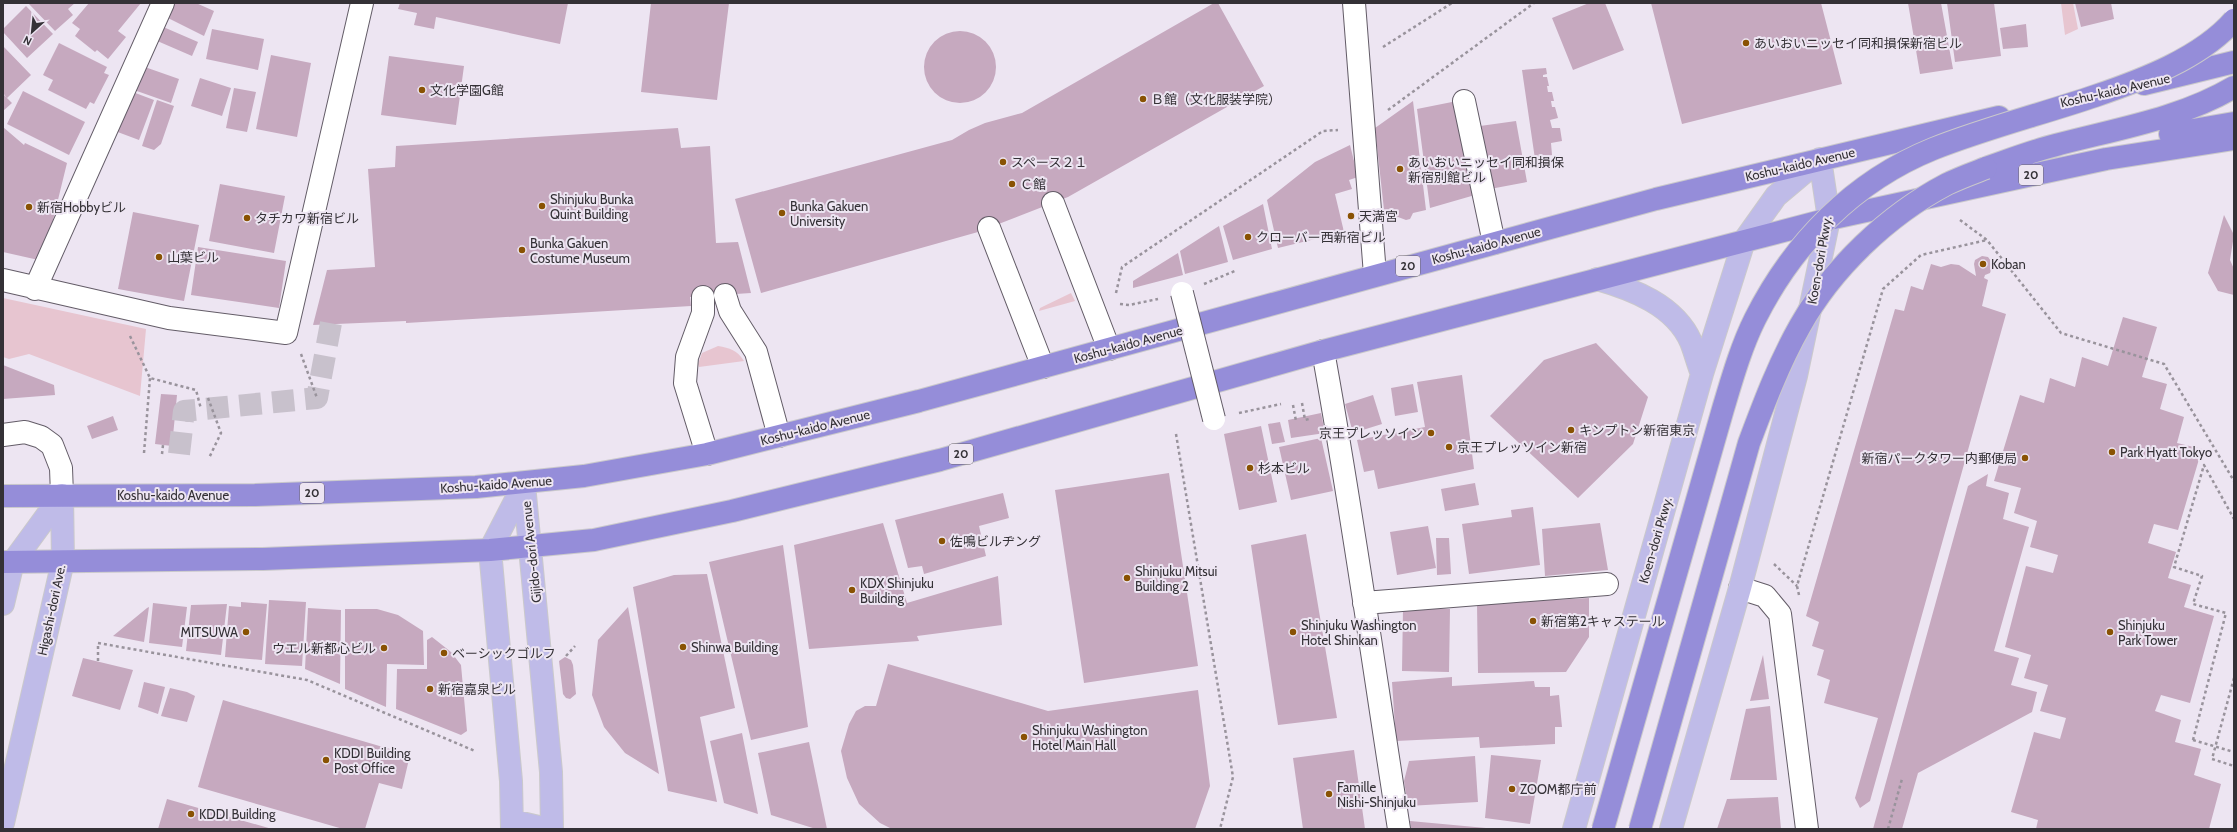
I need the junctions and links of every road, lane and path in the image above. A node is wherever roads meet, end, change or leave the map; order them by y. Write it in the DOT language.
graph roads {
  1 [pos="163,3"];
  2 [pos="362,3"];
  3 [pos="1354,3"];
  4 [pos="1452,3"];
  5 [pos="1534,3"];
  6 [pos="2234,20"];
  7 [pos="1359,62"];
  8 [pos="2234,62"];
  9 [pos="2234,87"];
  10 [pos="1464,101"];
  11 [pos="2234,123"];
  12 [pos="1364,127"];
  13 [pos="2234,139"];
  14 [pos="1820,159"];
  15 [pos="1986,168"];
  16 [pos="1053,203"];
  17 [pos="1829,219"];
  18 [pos="1960,220"];
  19 [pos="989,228"];
  20 [pos="1987,240"];
  21 [pos="1744,241"];
  22 [pos="1494,243"];
  23 [pos="1237,270"];
  24 [pos="1375,275"];
  25 [pos="1597,279"];
  26 [pos="3,280"];
  27 [pos="35,289"];
  28 [pos="1182,294"];
  29 [pos="725,295"];
  30 [pos="1115,296"];
  31 [pos="703,297"];
  32 [pos="1154,300"];
  33 [pos="1113,303"];
  34 [pos="123,335"];
  35 [pos="1109,349"];
  36 [pos="1323,351"];
  37 [pos="306,367"];
  38 [pos="1043,367"];
  39 [pos="1702,374"];
  40 [pos="150,378"];
  41 [pos="208,398"];
  42 [pos="317,398"];
  43 [pos="1302,403"];
  44 [pos="1281,404"];
  45 [pos="1293,405"];
  46 [pos="201,409"];
  47 [pos="1247,411"];
  48 [pos="1313,418"];
  49 [pos="1214,419"];
  50 [pos="1296,421"];
  51 [pos="1176,434"];
  52 [pos="3,435"];
  53 [pos="779,436"];
  54 [pos="163,445"];
  55 [pos="144,453"];
  56 [pos="162,454"];
  57 [pos="707,454"];
  58 [pos="210,458"];
  59 [pos="2234,481"];
  60 [pos="524,484"];
  61 [pos="62,495"];
  62 [pos="3,496"];
  63 [pos="2234,519"];
  64 [pos="530,547"];
  65 [pos="490,550"];
  66 [pos="63,561"];
  67 [pos="8,562"];
  68 [pos="1774,564"];
  69 [pos="1606,584"];
  70 [pos="1798,586"];
  71 [pos="1740,588"];
  72 [pos="1800,602"];
  73 [pos="1364,603"];
  74 [pos="3,604"];
  75 [pos="575,646"];
  76 [pos="565,657"];
  77 [pos="98,661"];
  78 [pos="2234,678"];
  79 [pos="475,752"];
  80 [pos="2234,752"];
  81 [pos="2234,766"];
  82 [pos="1902,779"];
  83 [pos="3,823"];
  84 [pos="512,825"];
  85 [pos="547,829"];
  86 [pos="552,829"];
  87 [pos="1220,829"];
  88 [pos="1399,829"];
  89 [pos="1574,829"];
  90 [pos="1603,829"];
  91 [pos="1640,829"];
  92 [pos="1671,829"];
  93 [pos="1807,829"];
  94 [pos="1888,829"];
  1 -- 27 [label="street"];
  2 -- 27 [label="street"];
  3 -- 7 [label="street"];
  4 -- 7 [label="path"];
  5 -- 12 [label="path"];
  6 -- 90 [label="highway, bridge"];
  7 -- 12 [label="street"];
  8 -- 14 [label="highway, Koshu-kaido Avenue / 20"];
  9 -- 15 [label="highway"];
  10 -- 22 [label="street"];
  11 -- 15 [label="highway"];
  12 -- 24 [label="street"];
  12 -- 30 [label="path"];
  13 -- 17 [label="highway, 20"];
  14 -- 17 [label="main road, Koen-dori Pkwy."];
  14 -- 21 [label="main road, Koen-dori Pkwy."];
  14 -- 22 [label="highway, Koshu-kaido Avenue / 20"];
  15 -- 91 [label="highway, bridge"];
  16 -- 35 [label="street"];
  17 -- 21 [label="highway, 20"];
  17 -- 71 [label="main road, Koen-dori Pkwy."];
  18 -- 20 [label="path"];
  19 -- 38 [label="street"];
  20 -- 59 [label="path"];
  20 -- 70 [label="path"];
  21 -- 25 [label="highway, 20"];
  21 -- 39 [label="main road, Koen-dori Pkwy."];
  22 -- 24 [label="highway, Koshu-kaido Avenue / 20"];
  23 -- 28 [label="path"];
  24 -- 35 [label="highway, Koshu-kaido Avenue / 20"];
  25 -- 36 [label="highway, 20"];
  25 -- 39 [label="main road"];
  26 -- 27 [label="street"];
  28 -- 49 [label="street, bridge"];
  29 -- 53 [label="street"];
  31 -- 57 [label="street"];
  32 -- 33 [label="path"];
  34 -- 40 [label="path"];
  35 -- 38 [label="highway, Koshu-kaido Avenue / 20"];
  36 -- 64 [label="highway, 20"];
  36 -- 73 [label="street"];
  37 -- 42 [label="path"];
  38 -- 53 [label="highway, Koshu-kaido Avenue / 20"];
  39 -- 89 [label="main road, Koen-dori Pkwy."];
  40 -- 46 [label="path"];
  40 -- 55 [label="path"];
  41 -- 58 [label="path"];
  43 -- 48 [label="path"];
  44 -- 47 [label="path"];
  45 -- 50 [label="path"];
  51 -- 87 [label="path"];
  52 -- 61 [label="street"];
  53 -- 57 [label="highway, Koshu-kaido Avenue / 20"];
  54 -- 56 [label="path"];
  57 -- 60 [label="highway, Koshu-kaido Avenue / 20"];
  60 -- 61 [label="highway, Koshu-kaido Avenue / 20"];
  60 -- 64 [label="main road, Gijido-dori Avenue"];
  60 -- 65 [label="main road, Gijido-dori Avenue"];
  61 -- 62 [label="highway, Koshu-kaido Avenue / 20"];
  61 -- 66 [label="main road, Higashi-dori Ave."];
  61 -- 67 [label="main road"];
  63 -- 80 [label="path, bridge"];
  64 -- 65 [label="highway, 20"];
  64 -- 86 [label="main road, Gijido-dori Avenue"];
  65 -- 66 [label="highway, 20"];
  65 -- 84 [label="main road"];
  66 -- 67 [label="highway, 20"];
  66 -- 83 [label="main road, Higashi-dori Ave."];
  67 -- 74 [label="main road"];
  68 -- 70 [label="path"];
  69 -- 73 [label="street"];
  70 -- 72 [label="path"];
  71 -- 92 [label="main road, Koen-dori Pkwy."];
  71 -- 93 [label="street"];
  73 -- 88 [label="street"];
  75 -- 76 [label="path"];
  77 -- 79 [label="path"];
  78 -- 81 [label="path"];
  82 -- 94 [label="path"];
  84 -- 85 [label="main road"];
}
